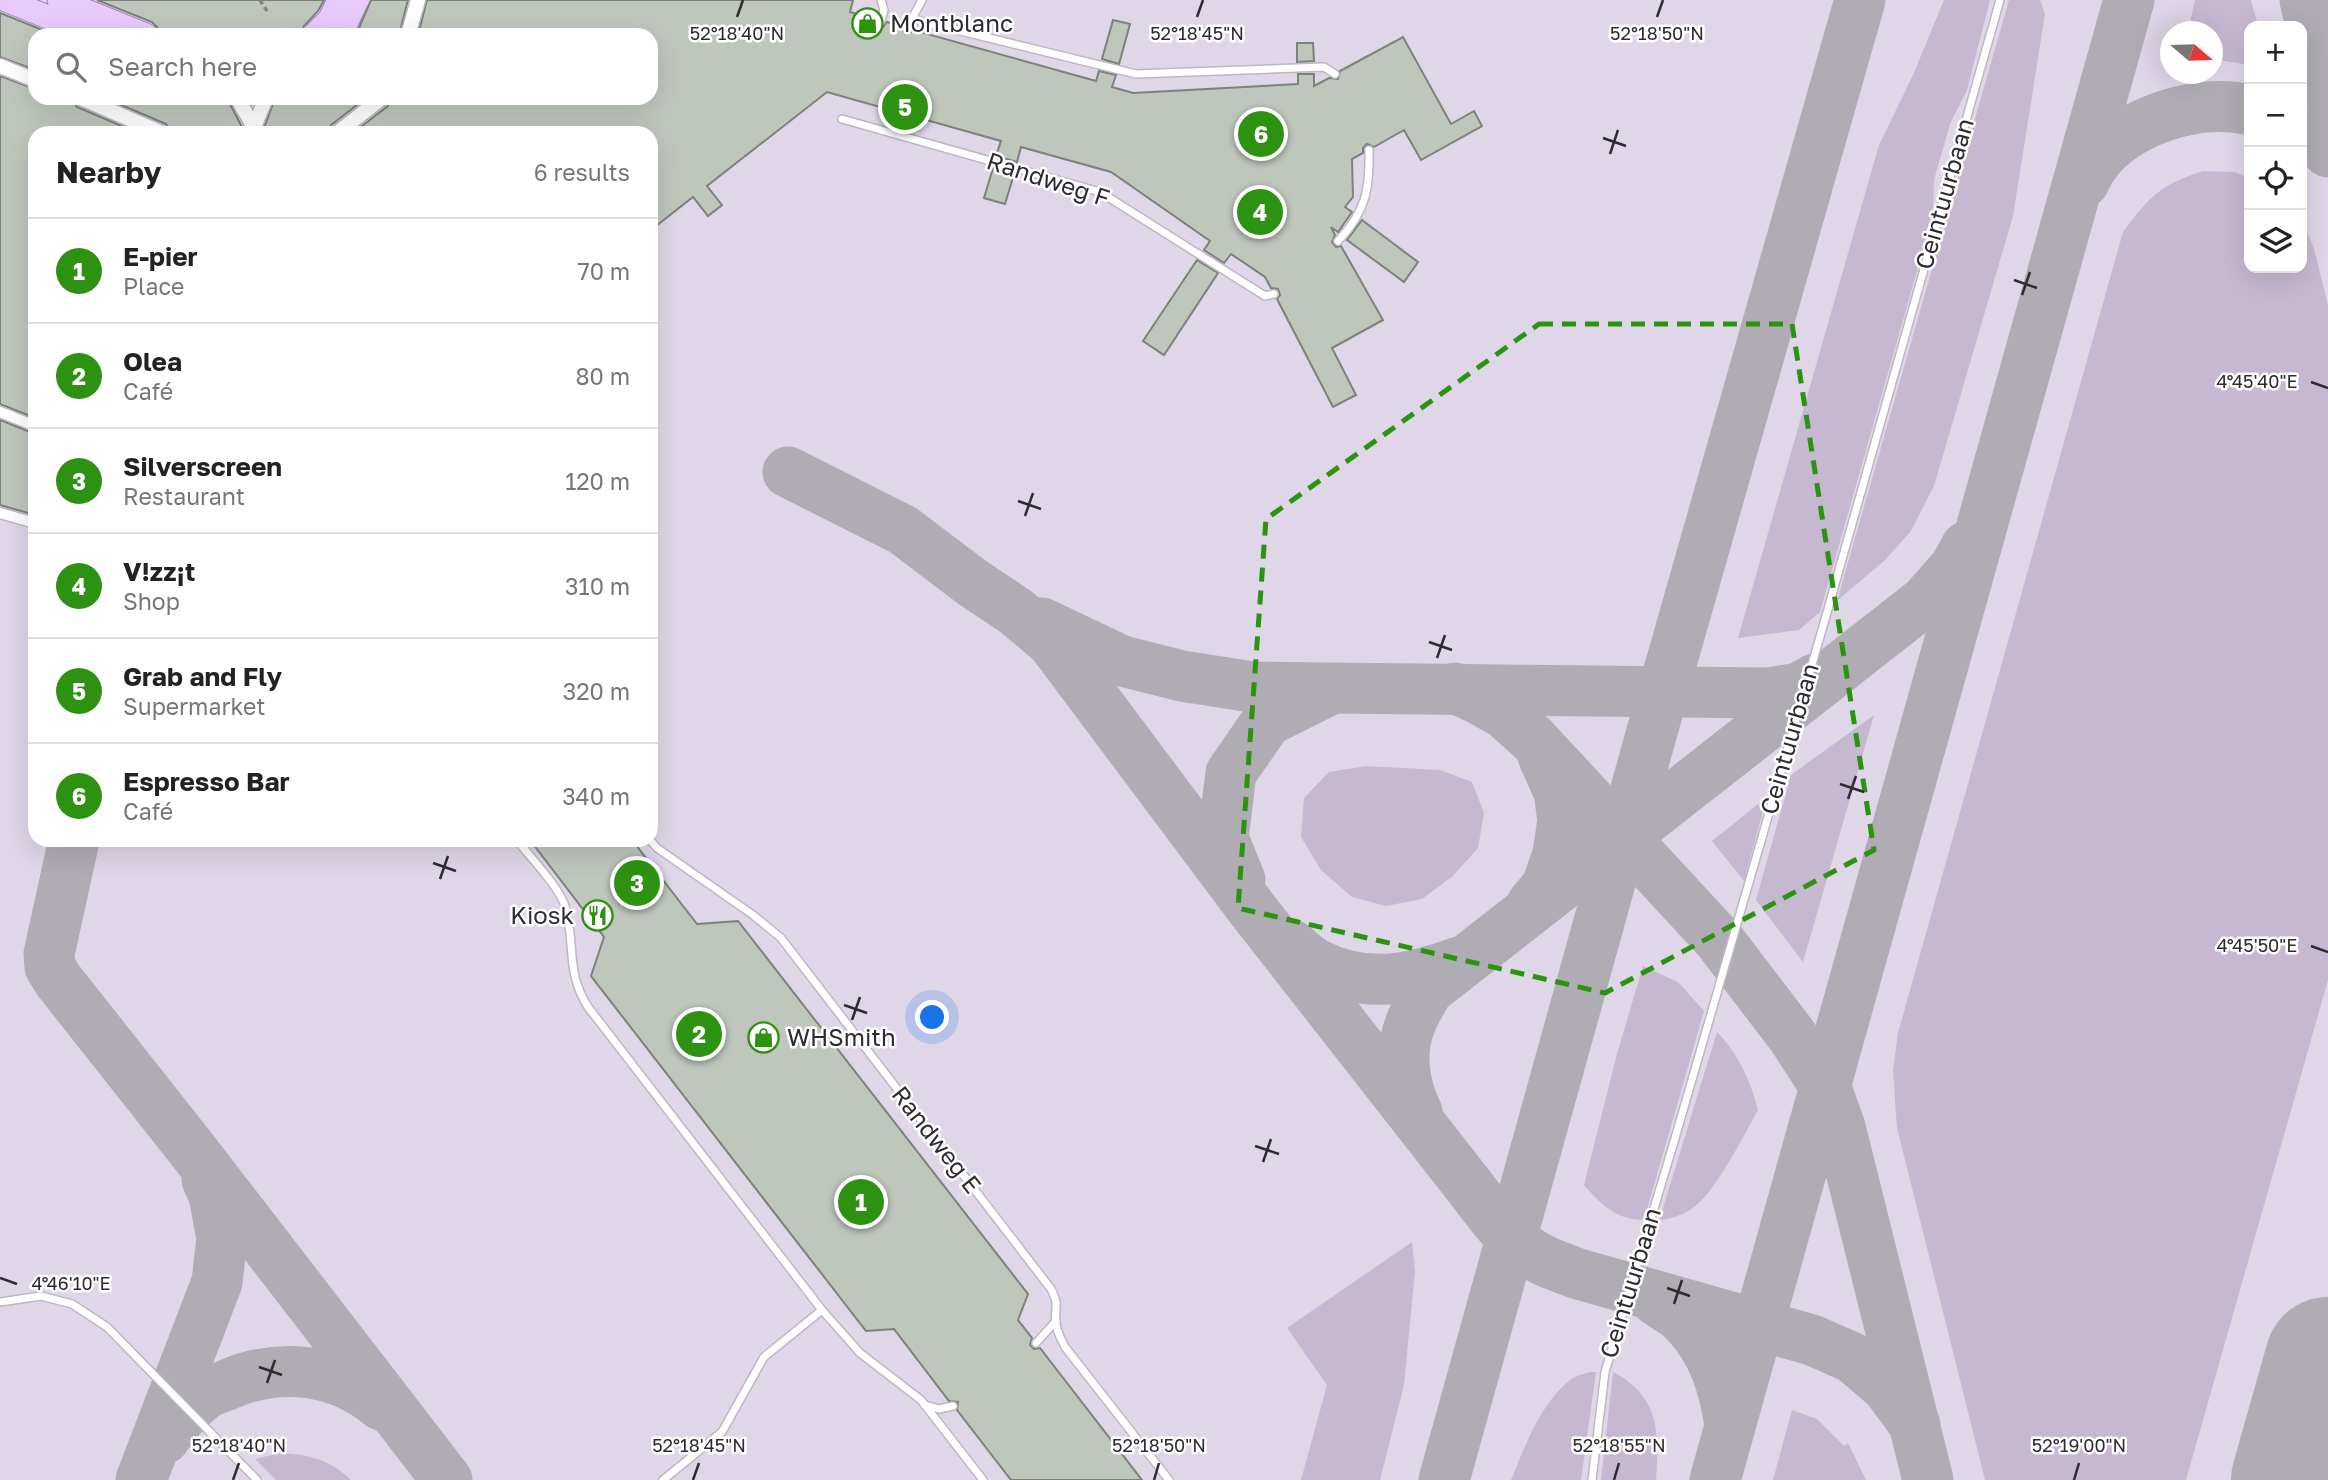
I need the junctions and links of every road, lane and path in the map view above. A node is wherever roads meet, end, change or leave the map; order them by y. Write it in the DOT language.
graph roads {
  1 [pos="6,0"];
  2 [pos="59,0"];
  3 [pos="260,0"];
  4 [pos="339,0"];
  5 [pos="357,0"];
  6 [pos="418,0"];
  7 [pos="881,0"];
  8 [pos="922,0"];
  9 [pos="2000,0"];
  10 [pos="267,11"];
  11 [pos="912,19"];
  12 [pos="881,21"];
  13 [pos="75,28"];
  14 [pos="129,28"];
  15 [pos="321,28"];
  16 [pos="344,28"];
  17 [pos="410,28"];
  18 [pos="907,28"];
  19 [pos="0,66"];
  20 [pos="1335,74"];
  21 [pos="28,77"];
  22 [pos="97,105"];
  23 [pos="241,105"];
  24 [pos="264,105"];
  25 [pos="373,105"];
  26 [pos="842,119"];
  27 [pos="146,126"];
  28 [pos="253,126"];
  29 [pos="256,126"];
  30 [pos="346,126"];
  31 [pos="1369,150"];
  32 [pos="1339,241"];
  33 [pos="1274,295"];
  34 [pos="0,412"];
  35 [pos="28,423"];
  36 [pos="0,513"];
  37 [pos="28,521"];
  38 [pos="522,847"];
  39 [pos="656,847"];
  40 [pos="563,883"];
  41 [pos="555,889"];
  42 [pos="0,1302"];
  43 [pos="822,1310"];
  44 [pos="1056,1321"];
  45 [pos="1036,1343"];
  46 [pos="925,1405"];
  47 [pos="953,1406"];
  48 [pos="257,1480"];
  49 [pos="663,1480"];
  50 [pos="983,1480"];
  51 [pos="1169,1480"];
  52 [pos="1592,1480"];
  1 -- 13 [label="main road"];
  2 -- 14 [label="main road"];
  3 -- 10 [label="path"];
  4 -- 15 [label="main road, bridge"];
  5 -- 16 [label="main road, bridge"];
  6 -- 17 [label="street"];
  7 -- 12 [label="lane"];
  8 -- 11 [label="lane"];
  9 -- 52 [label="lane, Ceintuurbaan"];
  11 -- 18 [label="lane"];
  11 -- 20 [label="lane"];
  19 -- 21 [label="street"];
  22 -- 27 [label="street"];
  23 -- 28 [label="street"];
  24 -- 29 [label="street"];
  25 -- 30 [label="street"];
  26 -- 33 [label="lane, Randweg F"];
  31 -- 32 [label="lane"];
  34 -- 35 [label="street"];
  36 -- 37 [label="street"];
  38 -- 41 [label="lane"];
  39 -- 44 [label="lane, Randweg E"];
  40 -- 41 [label="lane"];
  41 -- 43 [label="lane"];
  42 -- 48 [label="lane"];
  43 -- 46 [label="lane"];
  43 -- 49 [label="lane"];
  44 -- 45 [label="lane"];
  44 -- 51 [label="lane, Randweg E"];
  46 -- 47 [label="lane"];
  46 -- 50 [label="lane"];
}
